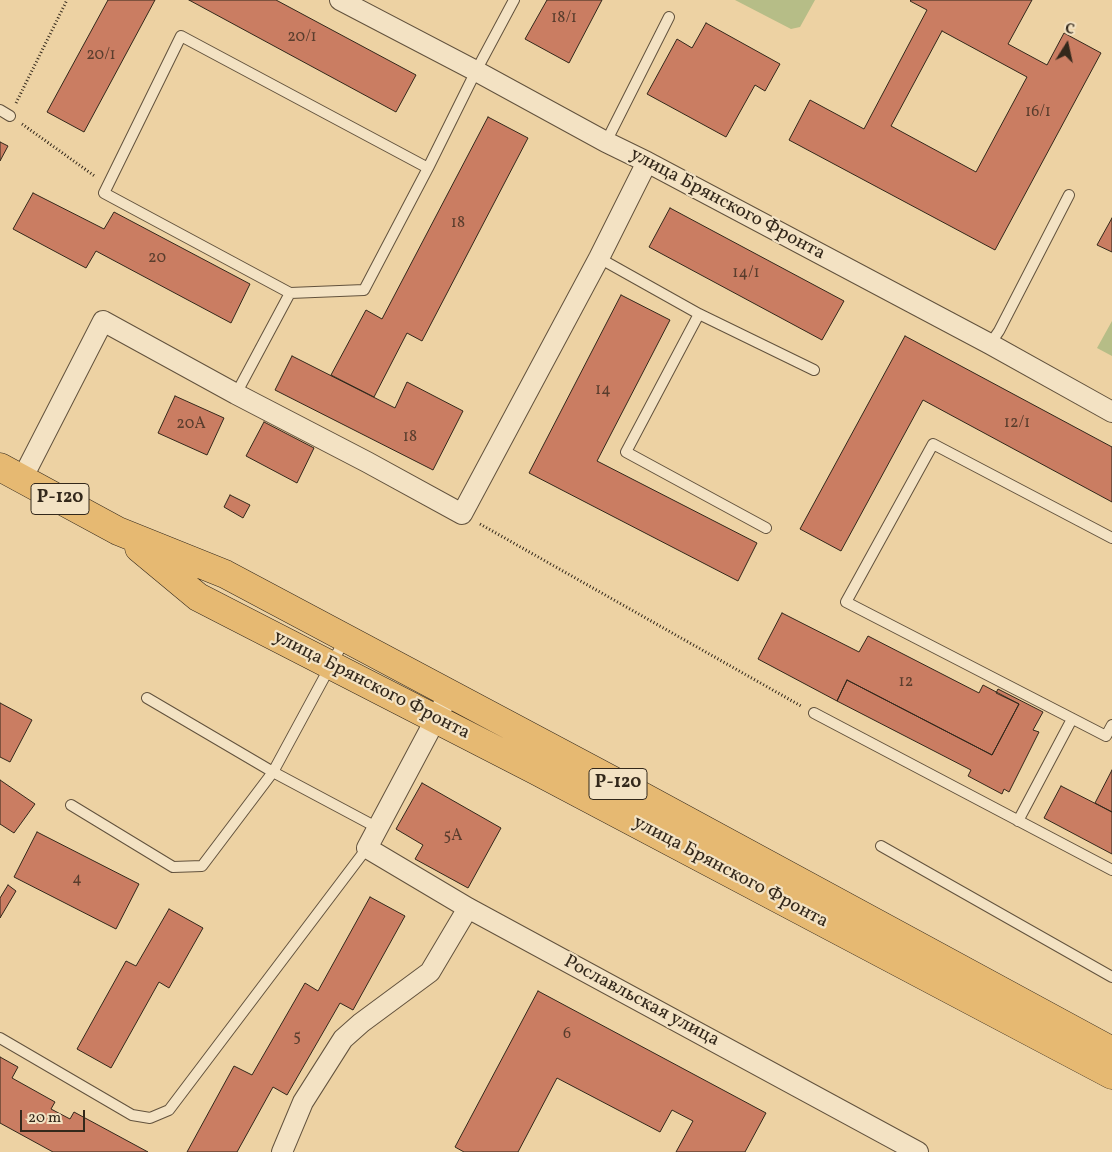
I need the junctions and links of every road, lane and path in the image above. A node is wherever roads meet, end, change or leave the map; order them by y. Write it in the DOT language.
graph roads {
  1 [pos="67,0"];
  2 [pos="340,0"];
  3 [pos="514,0"];
  4 [pos="669,17"];
  5 [pos="476,71"];
  6 [pos="0,110"];
  7 [pos="10,116"];
  8 [pos="606,142"];
  9 [pos="647,162"];
  10 [pos="428,168"];
  11 [pos="107,186"];
  12 [pos="1069,195"];
  13 [pos="600,258"];
  14 [pos="290,293"];
  15 [pos="698,314"];
  16 [pos="990,344"];
  17 [pos="814,370"];
  18 [pos="236,394"];
  19 [pos="1112,412"];
  20 [pos="11,473"];
  21 [pos="462,514"];
  22 [pos="766,528"];
  23 [pos="118,531"];
  24 [pos="1112,538"];
  25 [pos="345,638"];
  26 [pos="331,666"];
  27 [pos="449,694"];
  28 [pos="148,698"];
  29 [pos="814,713"];
  30 [pos="1072,719"];
  31 [pos="436,720"];
  32 [pos="1112,725"];
  33 [pos="272,772"];
  34 [pos="71,805"];
  35 [pos="1018,821"];
  36 [pos="378,828"];
  37 [pos="881,846"];
  38 [pos="367,848"];
  39 [pos="1112,870"];
  40 [pos="468,908"];
  41 [pos="1112,977"];
  42 [pos="0,1038"];
  43 [pos="1112,1050"];
  44 [pos="1112,1075"];
  45 [pos="282,1152"];
  46 [pos="918,1152"];
  1 -- 7 [label="path"];
  2 -- 5 [label="street, улица Брянского Фронта"];
  3 -- 5 [label="lane"];
  4 -- 8 [label="lane"];
  5 -- 8 [label="street, улица Брянского Фронта"];
  5 -- 10 [label="lane"];
  6 -- 7 [label="lane"];
  7 -- 11 [label="path"];
  8 -- 9 [label="street, улица Брянского Фронта"];
  9 -- 13 [label="street"];
  9 -- 16 [label="street, улица Брянского Фронта"];
  10 -- 11 [label="lane"];
  10 -- 14 [label="lane"];
  11 -- 14 [label="lane"];
  12 -- 16 [label="lane"];
  13 -- 15 [label="lane"];
  13 -- 21 [label="street"];
  14 -- 18 [label="lane"];
  15 -- 17 [label="lane"];
  15 -- 22 [label="lane"];
  16 -- 19 [label="street, улица Брянского Фронта"];
  18 -- 20 [label="street"];
  18 -- 21 [label="street"];
  20 -- 23 [label="main road, улица Брянского Фронта / Р-120"];
  21 -- 29 [label="path"];
  23 -- 25 [label="main road, улица Брянского Фронта / Р-120"];
  23 -- 26 [label="main road, улица Брянского Фронта"];
  24 -- 30 [label="lane"];
  25 -- 26 [label="lane"];
  25 -- 27 [label="main road, улица Брянского Фронта / Р-120"];
  26 -- 31 [label="main road, улица Брянского Фронта"];
  26 -- 33 [label="lane"];
  27 -- 31 [label="street"];
  27 -- 43 [label="main road, улица Брянского Фронта / Р-120"];
  28 -- 33 [label="lane"];
  29 -- 35 [label="lane"];
  30 -- 32 [label="lane"];
  30 -- 35 [label="lane"];
  31 -- 36 [label="street"];
  31 -- 44 [label="main road, улица Брянского Фронта"];
  33 -- 34 [label="lane"];
  33 -- 36 [label="lane"];
  35 -- 39 [label="lane"];
  36 -- 38 [label="street"];
  37 -- 41 [label="lane"];
  38 -- 40 [label="street, Рославльская улица"];
  38 -- 42 [label="lane"];
  40 -- 45 [label="street"];
  40 -- 46 [label="street, Рославльская улица"];
}
